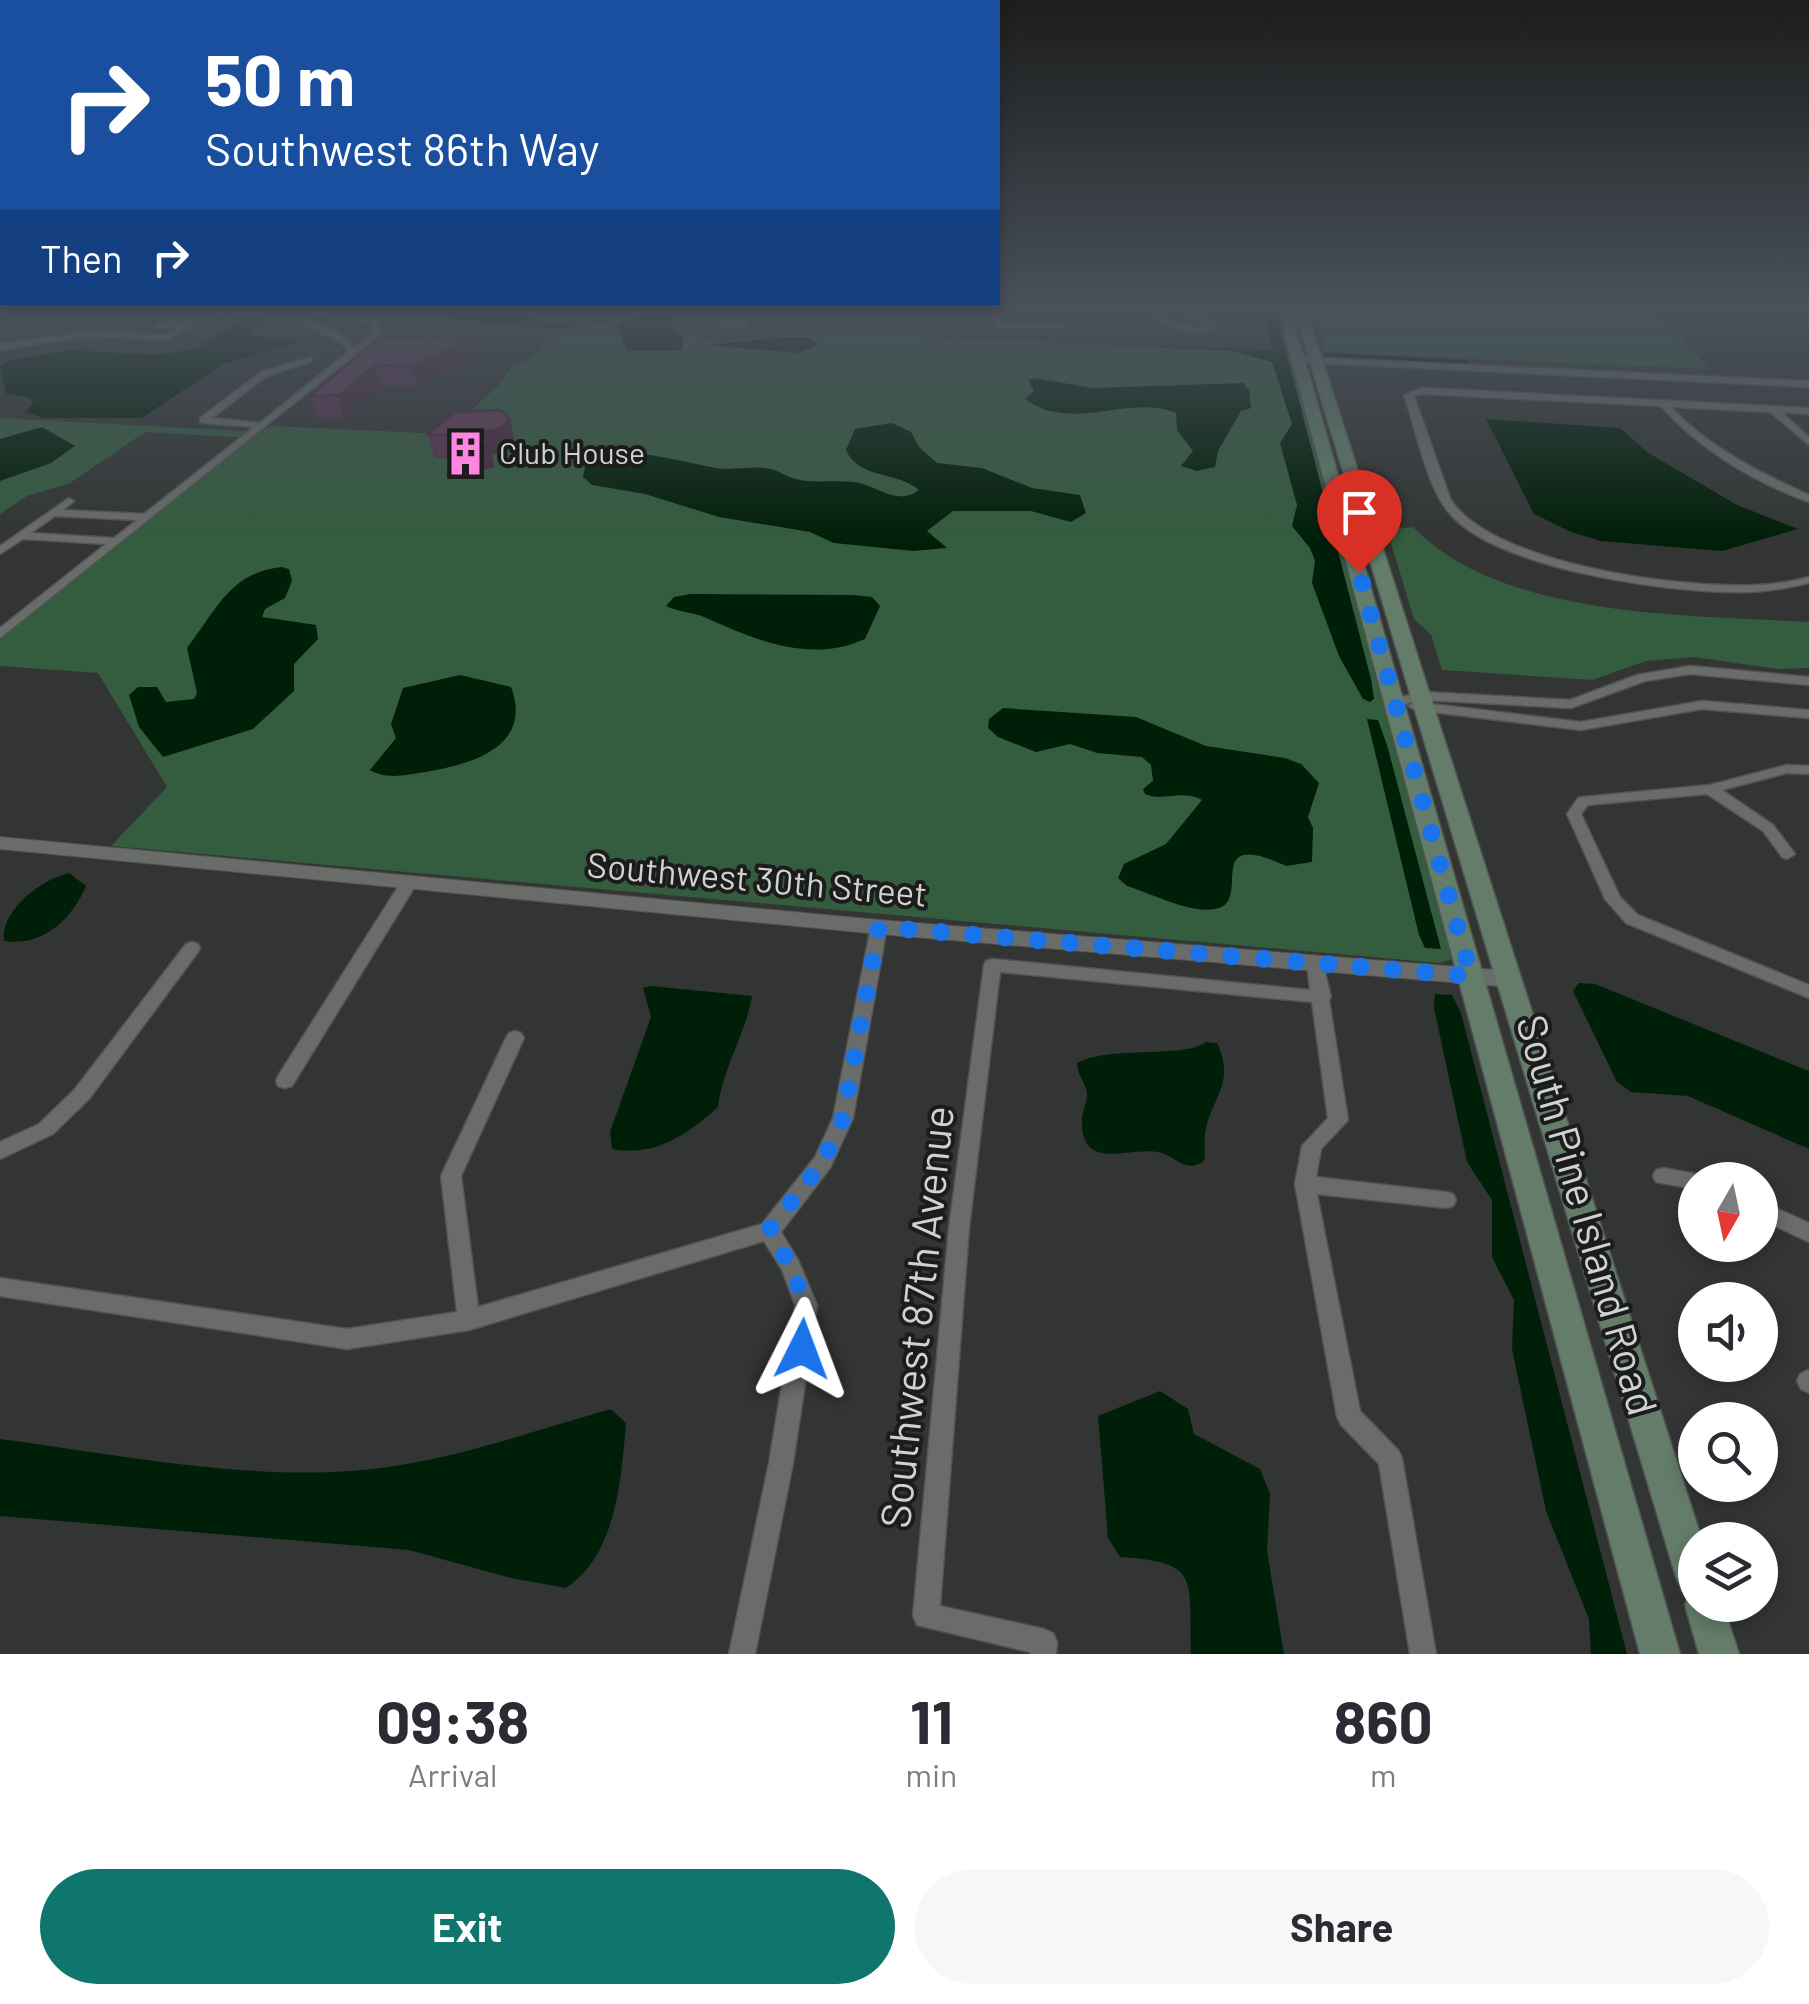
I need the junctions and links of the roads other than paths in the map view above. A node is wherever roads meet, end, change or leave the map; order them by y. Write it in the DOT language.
graph roads {
  1 [pos="248,386"];
  2 [pos="309,386"];
  3 [pos="1314,386"];
  4 [pos="1316,386"];
  5 [pos="1663,403"];
  6 [pos="1772,409"];
  7 [pos="1809,411"];
  8 [pos="258,425"];
  9 [pos="1809,442"];
  10 [pos="1809,499"];
  11 [pos="69,501"];
  12 [pos="53,513"];
  13 [pos="144,517"];
  14 [pos="20,536"];
  15 [pos="114,541"];
  16 [pos="0,551"];
  17 [pos="1805,586"];
  18 [pos="0,634"];
  19 [pos="1809,681"];
  20 [pos="1396,702"];
  21 [pos="1426,702"];
  22 [pos="1809,714"];
  23 [pos="1809,770"];
  24 [pos="1710,789"];
  25 [pos="0,843"];
  26 [pos="1787,854"];
  27 [pos="409,883"];
  28 [pos="879,927"];
  29 [pos="1076,943"];
  30 [pos="192,948"];
  31 [pos="1315,964"];
  32 [pos="1075,974"];
  33 [pos="1471,976"];
  34 [pos="1508,978"];
  35 [pos="1809,992"];
  36 [pos="1322,997"];
  37 [pos="514,1038"];
  38 [pos="285,1081"];
  39 [pos="0,1151"];
  40 [pos="1663,1176"];
  41 [pos="1678,1178"];
  42 [pos="1305,1184"];
  43 [pos="1446,1200"];
  44 [pos="1778,1217"];
  45 [pos="769,1230"];
  46 [pos="1809,1233"];
  47 [pos="0,1287"];
  48 [pos="469,1320"];
  49 [pos="1678,1522"];
  50 [pos="1709,1622"];
  51 [pos="742,1654"];
  52 [pos="1043,1654"];
  53 [pos="1423,1654"];
  54 [pos="1660,1654"];
  55 [pos="1719,1654"];
  1 -- 8 [label="street"];
  2 -- 8 [label="street"];
  3 -- 20 [label="main road, South Pine Island Road"];
  4 -- 21 [label="main road, South Pine Island Road"];
  5 -- 6 [label="street"];
  5 -- 10 [label="street"];
  5 -- 17 [label="street"];
  6 -- 7 [label="street"];
  6 -- 9 [label="street"];
  8 -- 13 [label="street"];
  11 -- 12 [label="street"];
  12 -- 13 [label="street"];
  12 -- 14 [label="street"];
  13 -- 15 [label="street"];
  14 -- 15 [label="street"];
  14 -- 16 [label="street"];
  15 -- 18 [label="street"];
  19 -- 21 [label="street"];
  20 -- 21 [label="street"];
  20 -- 33 [label="main road, South Pine Island Road"];
  21 -- 22 [label="street"];
  21 -- 34 [label="main road, South Pine Island Road"];
  23 -- 24 [label="street"];
  24 -- 26 [label="street"];
  24 -- 35 [label="street"];
  25 -- 27 [label="street, Southwest 30th Street"];
  27 -- 28 [label="street, Southwest 30th Street"];
  27 -- 38 [label="street"];
  28 -- 29 [label="street, Southwest 30th Street"];
  28 -- 45 [label="street"];
  29 -- 31 [label="street, Southwest 30th Street"];
  29 -- 32 [label="street"];
  30 -- 39 [label="street"];
  31 -- 33 [label="street, Southwest 30th Street"];
  31 -- 36 [label="street"];
  32 -- 36 [label="street, Southwest 87th Avenue"];
  32 -- 52 [label="street, Southwest 87th Avenue"];
  33 -- 34 [label="street, Southwest 30th Street"];
  33 -- 54 [label="main road, South Pine Island Road"];
  34 -- 49 [label="main road, South Pine Island Road"];
  36 -- 42 [label="street"];
  37 -- 48 [label="street"];
  40 -- 41 [label="street"];
  42 -- 43 [label="street"];
  42 -- 53 [label="street"];
  44 -- 46 [label="street"];
  45 -- 48 [label="street"];
  45 -- 51 [label="street"];
  47 -- 48 [label="street"];
  50 -- 55 [label="main road"];
}
